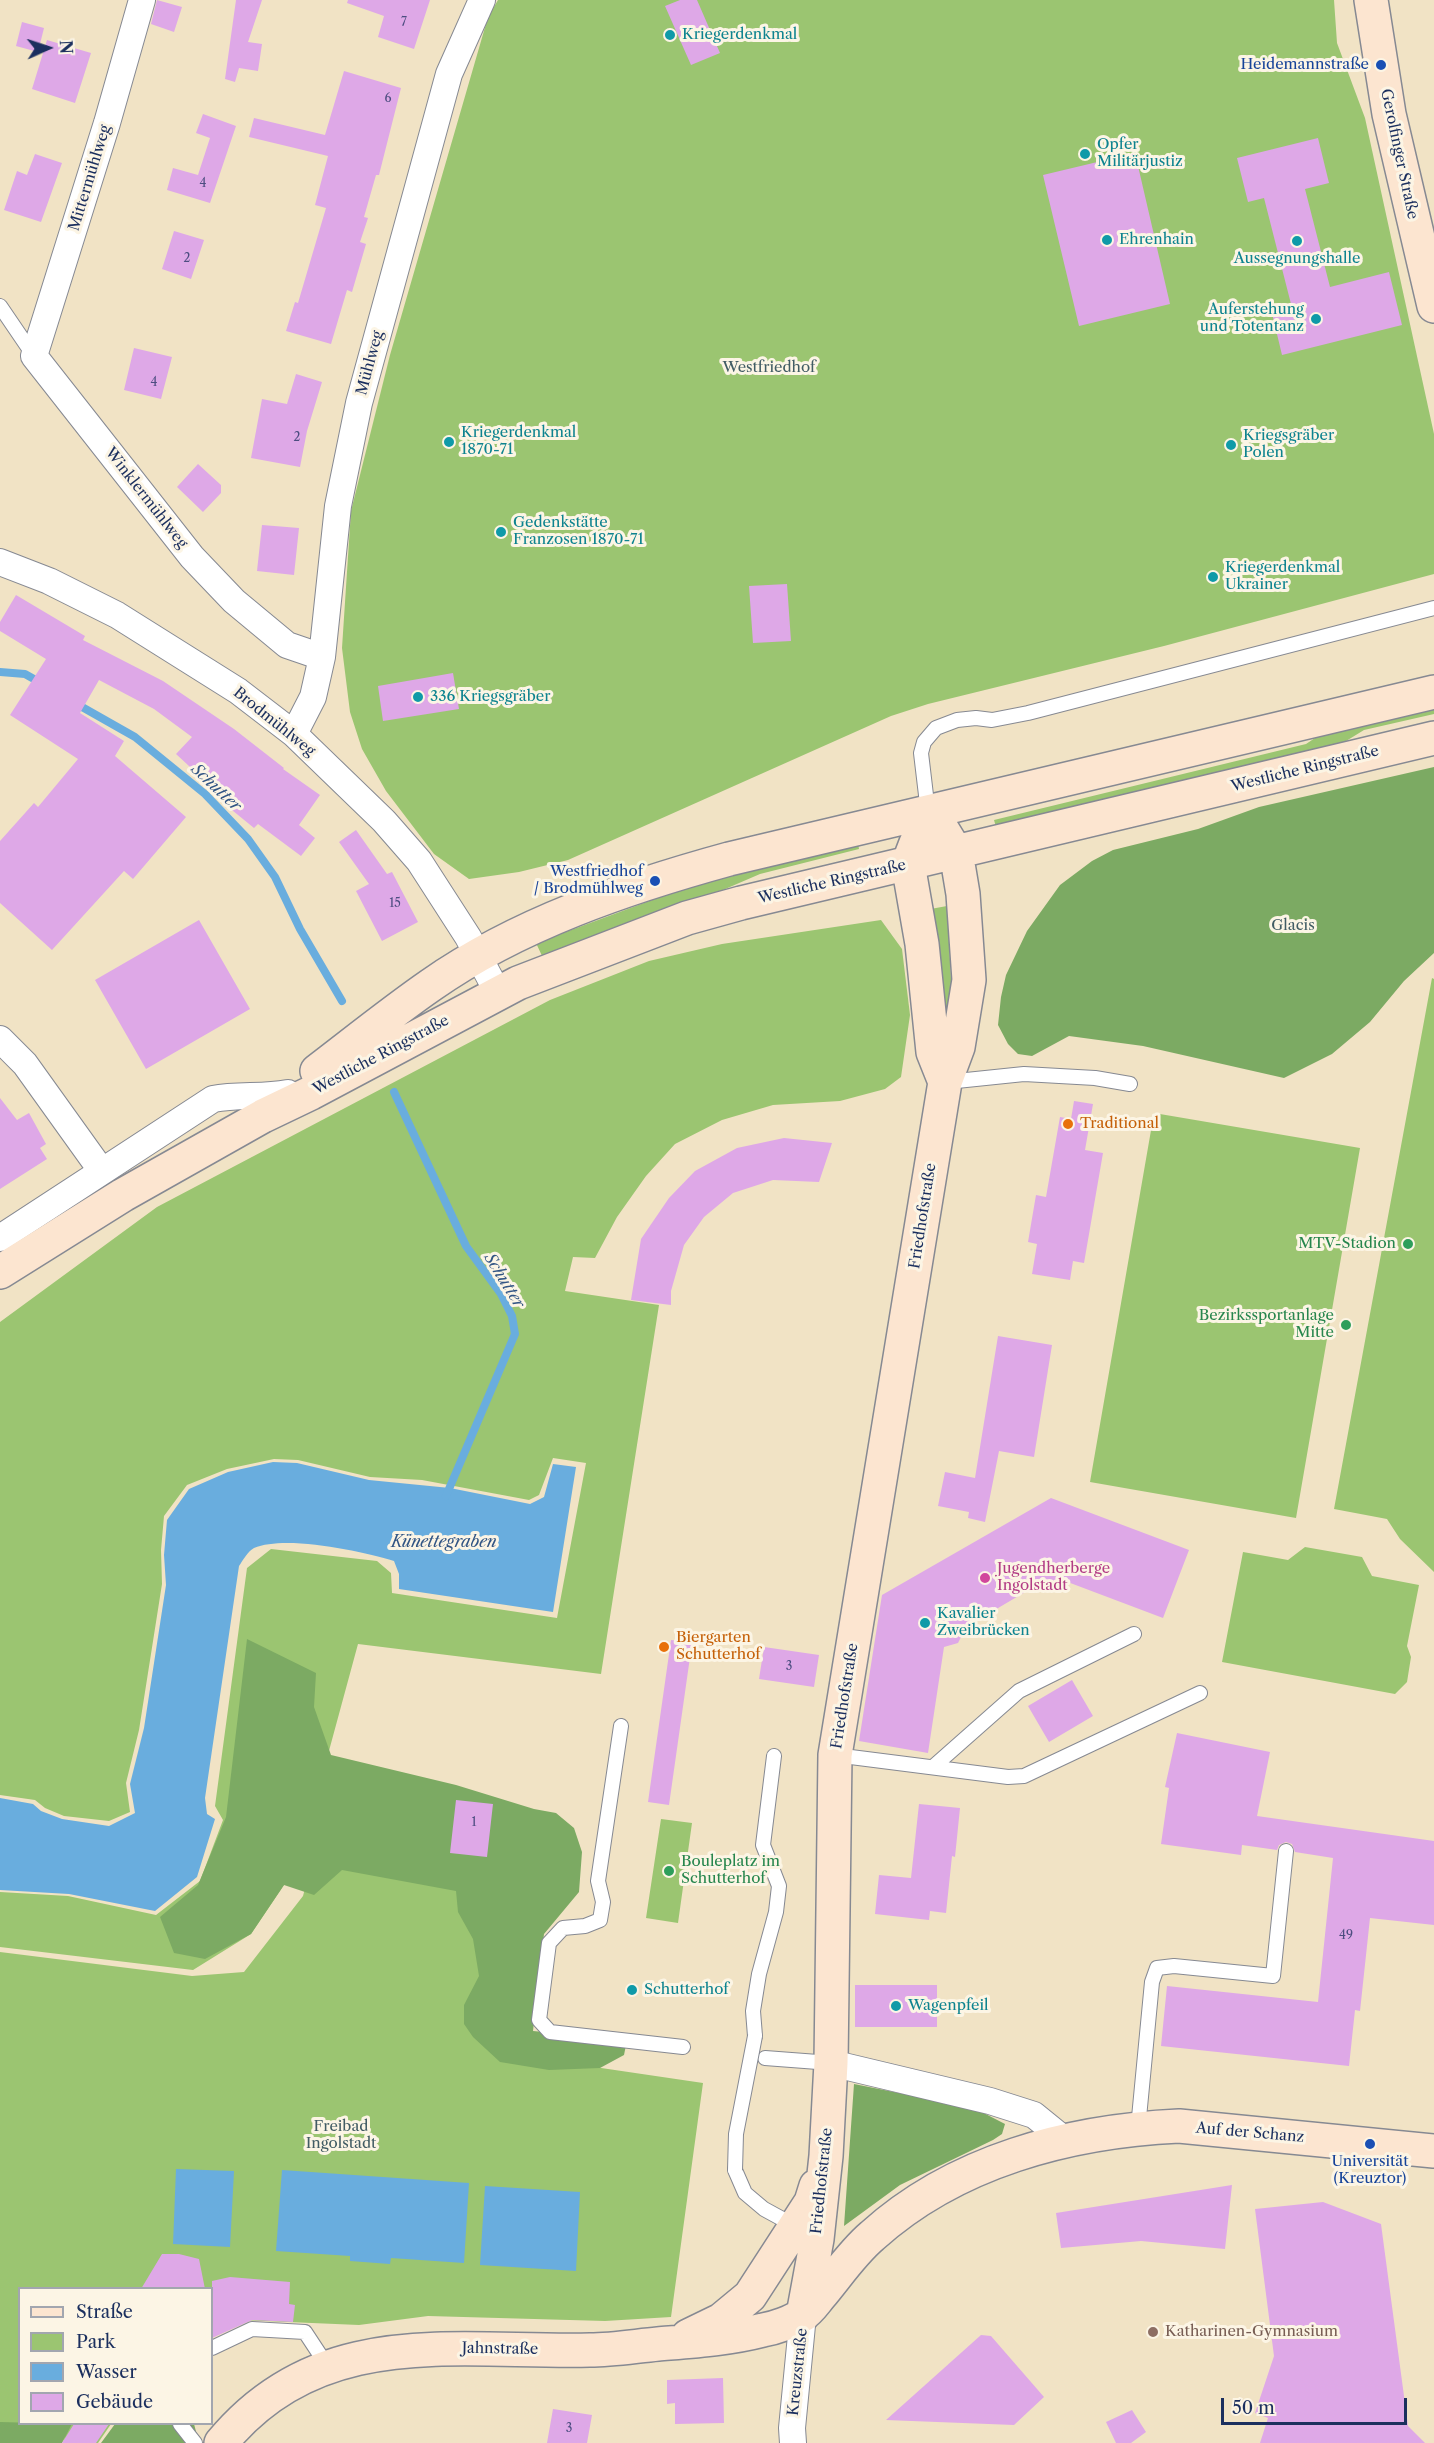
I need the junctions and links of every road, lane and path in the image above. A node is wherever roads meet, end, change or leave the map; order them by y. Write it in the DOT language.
graph roads {
  1 [pos="142,0"];
  2 [pos="482,0"];
  3 [pos="1371,0"];
  4 [pos="0,306"];
  5 [pos="1434,306"];
  6 [pos="34,356"];
  7 [pos="0,562"];
  8 [pos="1434,608"];
  9 [pos="322,657"];
  10 [pos="1434,692"];
  11 [pos="294,734"];
  12 [pos="1434,738"];
  13 [pos="928,812"];
  14 [pos="956,852"];
  15 [pos="908,864"];
  16 [pos="479,957"];
  17 [pos="498,993"];
  18 [pos="0,1039"];
  19 [pos="945,1082"];
  20 [pos="1130,1083"];
  21 [pos="288,1093"];
  22 [pos="263,1116"];
  23 [pos="101,1170"];
  24 [pos="0,1238"];
  25 [pos="0,1272"];
  26 [pos="1134,1634"];
  27 [pos="1200,1693"];
  28 [pos="621,1726"];
  29 [pos="835,1755"];
  30 [pos="774,1756"];
  31 [pos="933,1767"];
  32 [pos="1286,1851"];
  33 [pos="683,2047"];
  34 [pos="765,2058"];
  35 [pos="831,2063"];
  36 [pos="1138,2128"];
  37 [pos="1066,2142"];
  38 [pos="1434,2151"];
  39 [pos="806,2233"];
  40 [pos="803,2315"];
  41 [pos="673,2343"];
  42 [pos="213,2348"];
  43 [pos="328,2367"];
  44 [pos="181,2425"];
  45 [pos="791,2438"];
  46 [pos="195,2443"];
  47 [pos="221,2443"];
  1 -- 6 [label="street, Mittermühlweg"];
  2 -- 9 [label="street, Mühlweg"];
  3 -- 5 [label="street, Gerolfinger Straße"];
  4 -- 6 [label="lane, Winklermühlweg"];
  6 -- 9 [label="street, Winklermühlweg"];
  7 -- 11 [label="street, Brodmühlweg"];
  8 -- 13 [label="lane"];
  9 -- 11 [label="street, Mühlweg"];
  10 -- 13 [label="street, Westliche Ringstraße"];
  11 -- 16 [label="street, Brodmühlweg"];
  12 -- 14 [label="street, Westliche Ringstraße"];
  13 -- 14 [label="street, Friedhofstraße"];
  13 -- 15 [label="street"];
  13 -- 16 [label="street, Westliche Ringstraße"];
  14 -- 15 [label="street, Westliche Ringstraße"];
  14 -- 19 [label="street, Friedhofstraße"];
  15 -- 17 [label="street, Westliche Ringstraße"];
  15 -- 19 [label="street"];
  16 -- 17 [label="street, Brodmühlweg"];
  16 -- 21 [label="street, Westliche Ringstraße"];
  17 -- 22 [label="street, Westliche Ringstraße"];
  18 -- 23 [label="street"];
  19 -- 20 [label="lane"];
  19 -- 29 [label="street, Friedhofstraße"];
  21 -- 22 [label="street, Westliche Ringstraße"];
  21 -- 23 [label="street"];
  22 -- 25 [label="street, Westliche Ringstraße"];
  23 -- 24 [label="street"];
  26 -- 31 [label="lane"];
  27 -- 31 [label="lane"];
  28 -- 33 [label="lane"];
  29 -- 31 [label="lane"];
  29 -- 35 [label="street, Friedhofstraße"];
  30 -- 39 [label="lane, bridge"];
  32 -- 36 [label="lane"];
  34 -- 35 [label="lane"];
  35 -- 37 [label="street"];
  35 -- 39 [label="street, Friedhofstraße"];
  36 -- 37 [label="street, Auf der Schanz"];
  36 -- 38 [label="street, Auf der Schanz"];
  37 -- 40 [label="street, Auf der Schanz"];
  39 -- 40 [label="street, Friedhofstraße"];
  39 -- 41 [label="street, Friedhofstraße"];
  40 -- 41 [label="street, Jahnstraße"];
  40 -- 45 [label="street, Kreuzstraße"];
  41 -- 43 [label="street, Jahnstraße"];
  42 -- 43 [label="lane"];
  43 -- 47 [label="street, Jahnstraße"];
  44 -- 46 [label="lane"];
}
